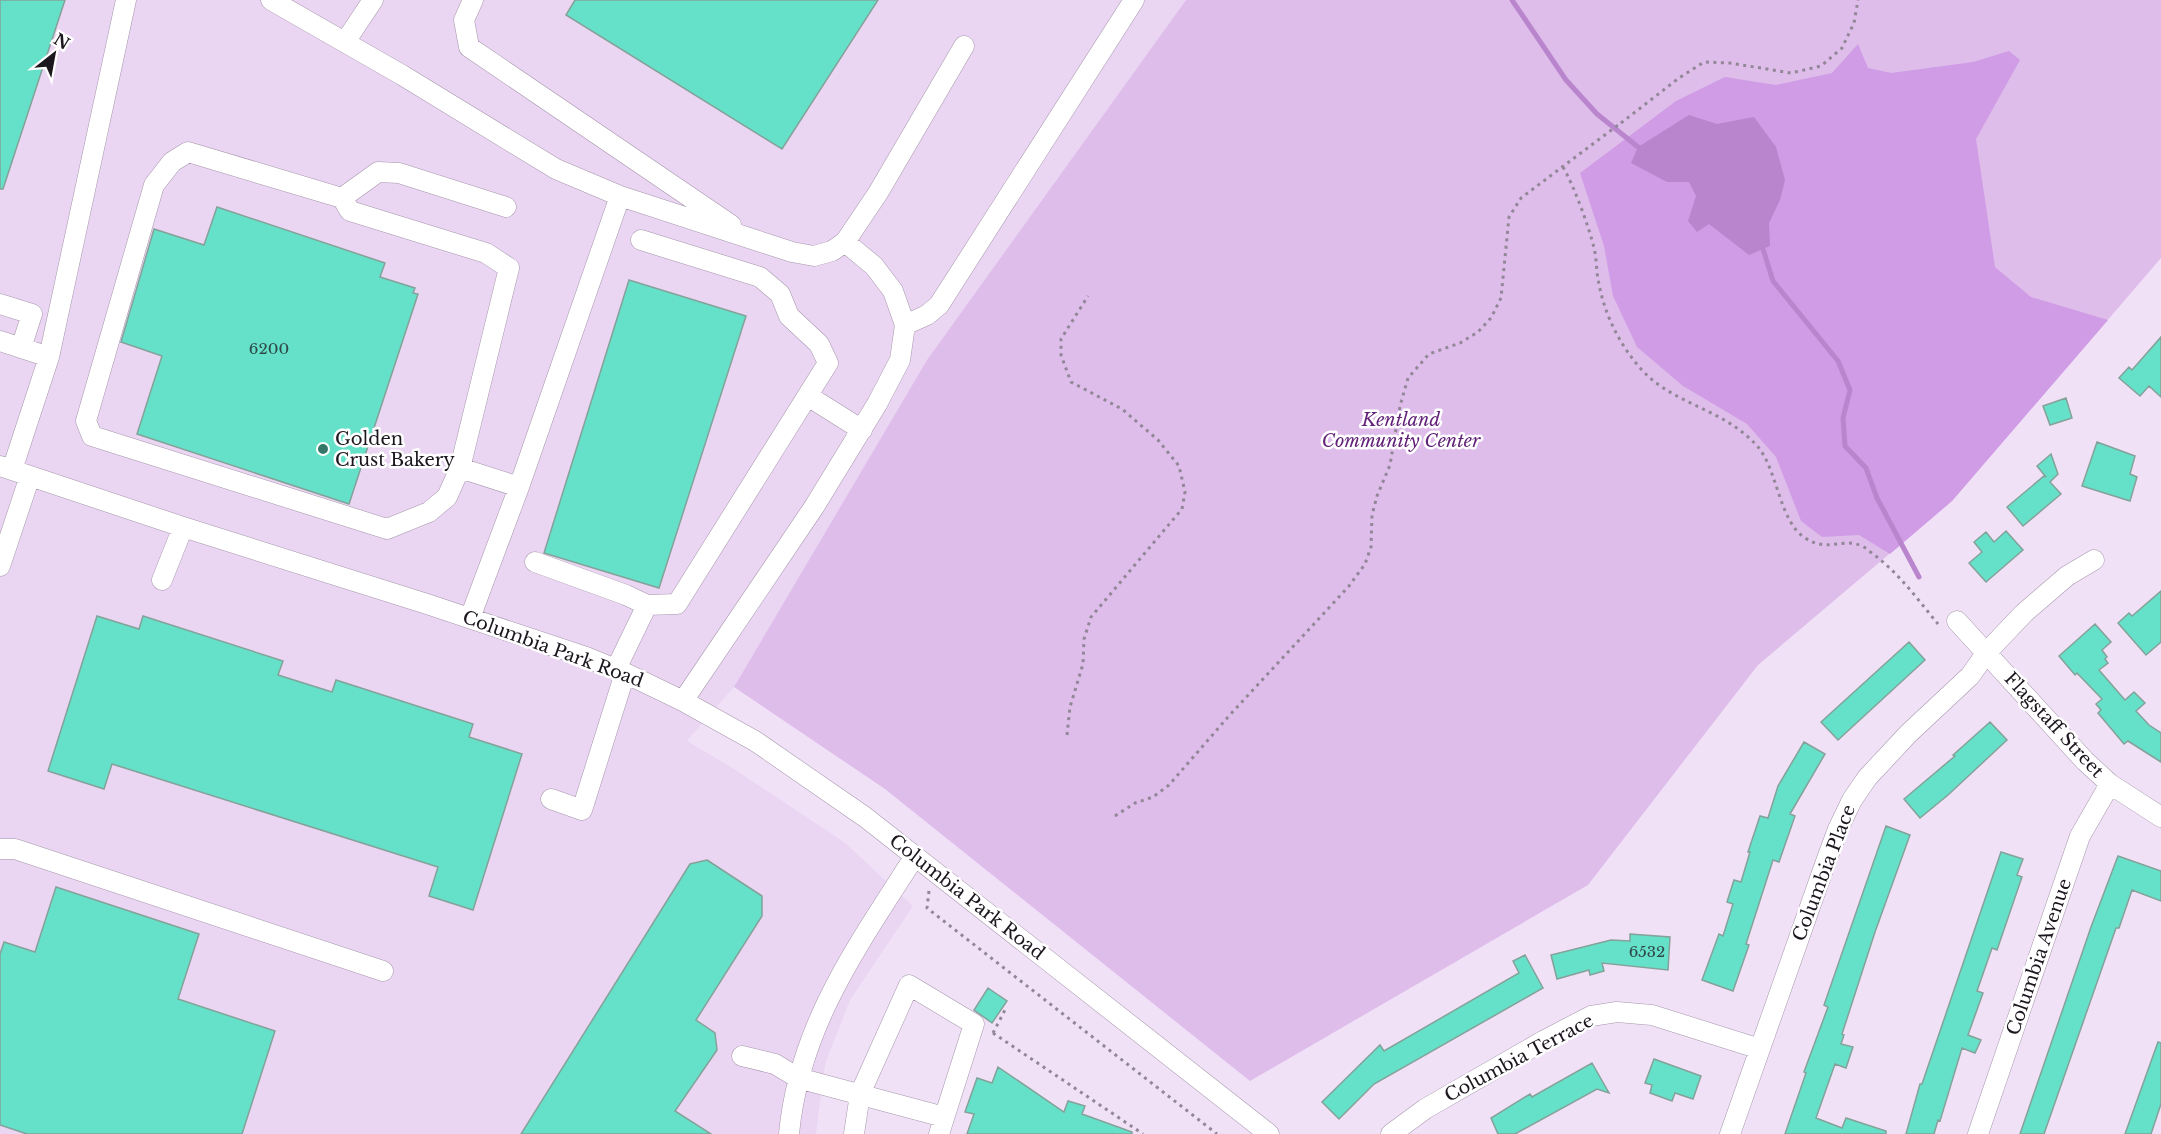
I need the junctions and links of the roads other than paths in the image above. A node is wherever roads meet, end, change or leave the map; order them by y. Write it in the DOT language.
graph roads {
  1 [pos="126,0"];
  2 [pos="271,0"];
  3 [pos="373,0"];
  4 [pos="473,0"];
  5 [pos="1134,0"];
  6 [pos="345,42"];
  7 [pos="964,46"];
  8 [pos="620,196"];
  9 [pos="342,198"];
  10 [pos="506,207"];
  11 [pos="750,239"];
  12 [pos="641,240"];
  13 [pos="844,242"];
  14 [pos="0,304"];
  15 [pos="905,325"];
  16 [pos="0,341"];
  17 [pos="21,348"];
  18 [pos="49,357"];
  19 [pos="808,396"];
  20 [pos="862,430"];
  21 [pos="460,468"];
  22 [pos="14,471"];
  23 [pos="519,487"];
  24 [pos="183,527"];
  25 [pos="2094,560"];
  26 [pos="536,562"];
  27 [pos="0,566"];
  28 [pos="162,580"];
  29 [pos="647,605"];
  30 [pos="470,618"];
  31 [pos="1958,621"];
  32 [pos="1987,652"];
  33 [pos="620,671"];
  34 [pos="683,701"];
  35 [pos="2110,784"];
  36 [pos="550,799"];
  37 [pos="2161,817"];
  38 [pos="0,849"];
  39 [pos="915,856"];
  40 [pos="383,971"];
  41 [pos="1760,1049"];
  42 [pos="742,1056"];
  43 [pos="798,1078"];
  44 [pos="860,1094"];
  45 [pos="941,1125"];
  46 [pos="789,1134"];
  47 [pos="854,1134"];
  48 [pos="1269,1134"];
  49 [pos="1391,1134"];
  50 [pos="1730,1134"];
  51 [pos="1978,1134"];
  1 -- 18 [label="street"];
  2 -- 6 [label="street"];
  3 -- 6 [label="street"];
  4 -- 11 [label="street"];
  5 -- 15 [label="street"];
  6 -- 8 [label="street"];
  7 -- 13 [label="street"];
  8 -- 11 [label="street"];
  8 -- 23 [label="street"];
  9 -- 10 [label="street"];
  9 -- 21 [label="street"];
  9 -- 21 [label="street"];
  11 -- 13 [label="street"];
  12 -- 19 [label="street"];
  13 -- 15 [label="street"];
  14 -- 17 [label="street"];
  15 -- 20 [label="street"];
  16 -- 17 [label="street"];
  17 -- 18 [label="street"];
  18 -- 22 [label="street"];
  19 -- 20 [label="street"];
  19 -- 29 [label="street"];
  20 -- 34 [label="street"];
  21 -- 23 [label="street"];
  22 -- 24 [label="street, Columbia Park Road"];
  22 -- 27 [label="street"];
  23 -- 30 [label="street"];
  24 -- 28 [label="street"];
  24 -- 30 [label="street, Columbia Park Road"];
  25 -- 32 [label="street, Columbia Place"];
  26 -- 29 [label="street"];
  29 -- 33 [label="street"];
  30 -- 33 [label="street, Columbia Park Road"];
  31 -- 32 [label="street, Flagstaff Street"];
  32 -- 35 [label="street, Flagstaff Street"];
  32 -- 41 [label="street, Columbia Place"];
  33 -- 34 [label="street, Columbia Park Road"];
  33 -- 36 [label="street"];
  34 -- 39 [label="street, Columbia Park Road"];
  35 -- 37 [label="street, Flagstaff Street"];
  35 -- 51 [label="street, Columbia Avenue"];
  38 -- 40 [label="street"];
  39 -- 43 [label="street"];
  39 -- 48 [label="street, Columbia Park Road"];
  41 -- 49 [label="street, Columbia Terrace"];
  41 -- 50 [label="street, Columbia Place"];
  42 -- 43 [label="street"];
  43 -- 44 [label="street"];
  43 -- 46 [label="street"];
  44 -- 45 [label="street"];
  44 -- 45 [label="street"];
  44 -- 47 [label="street"];
}
